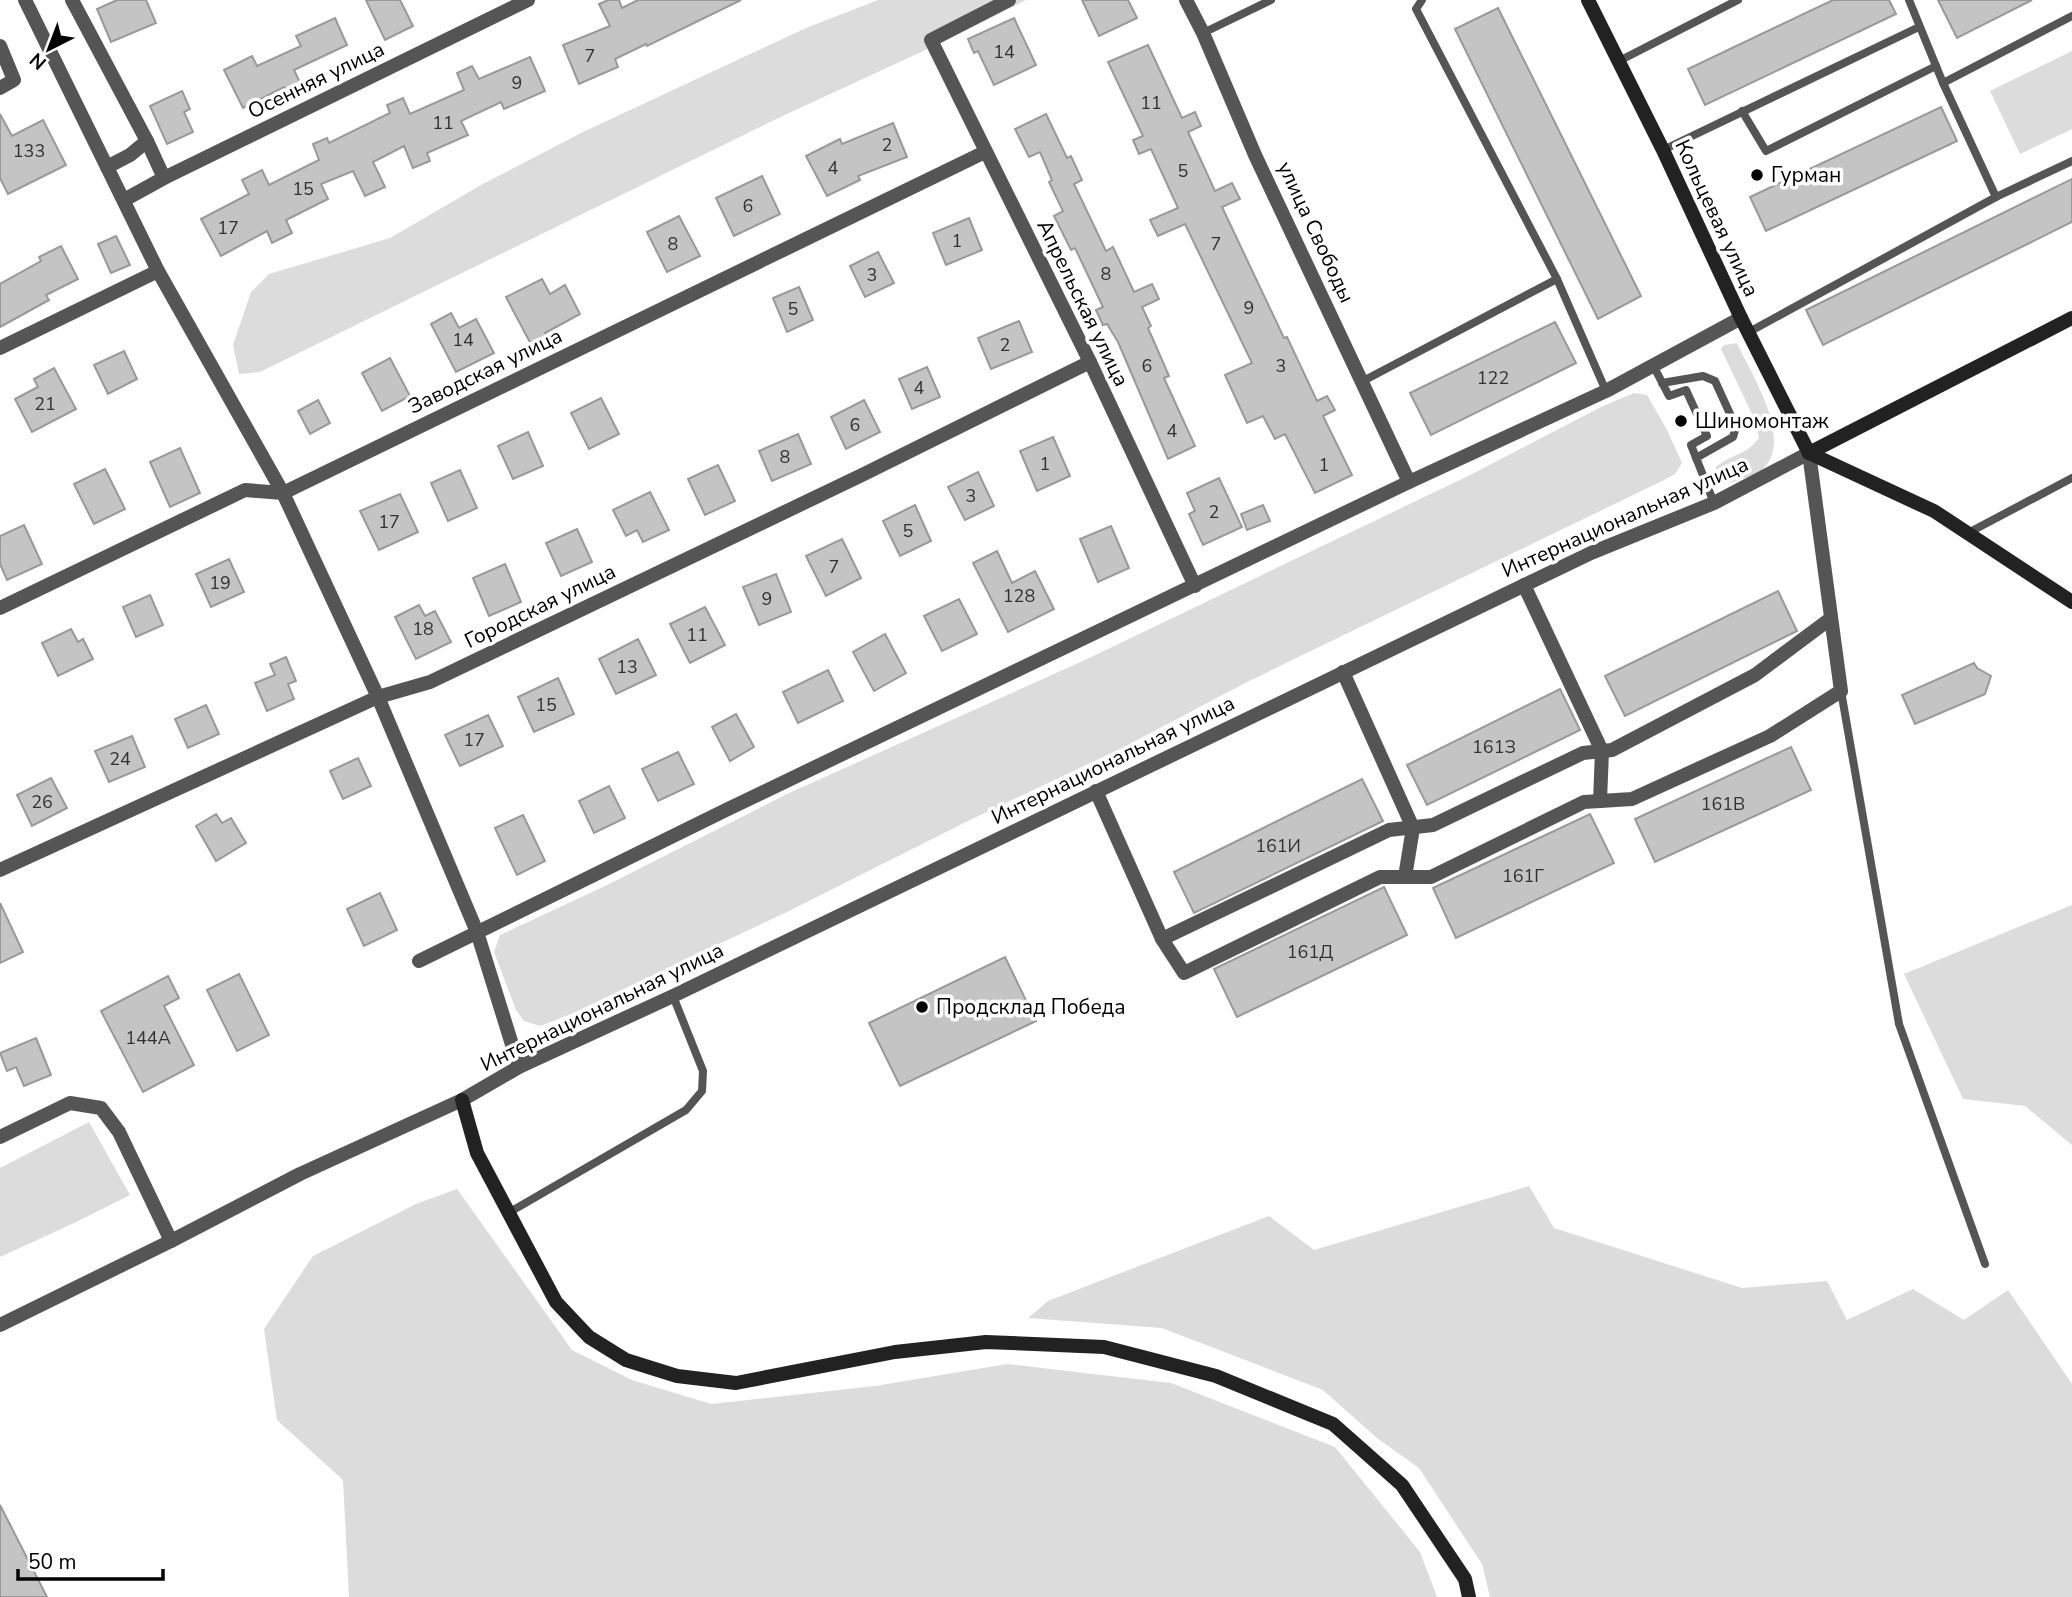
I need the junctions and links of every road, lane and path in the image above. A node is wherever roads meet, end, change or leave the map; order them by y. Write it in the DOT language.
graph roads {
  1 [pos="25,0"];
  2 [pos="72,0"];
  3 [pos="528,0"];
  4 [pos="1009,0"];
  5 [pos="1186,0"];
  6 [pos="1271,0"];
  7 [pos="1422,0"];
  8 [pos="1588,0"];
  9 [pos="1738,0"];
  10 [pos="1909,0"];
  11 [pos="2072,16"];
  12 [pos="1919,27"];
  13 [pos="1203,33"];
  14 [pos="0,46"];
  15 [pos="1619,61"];
  16 [pos="1936,66"];
  17 [pos="1943,83"];
  18 [pos="0,88"];
  19 [pos="1742,111"];
  20 [pos="147,141"];
  21 [pos="1663,150"];
  22 [pos="985,152"];
  23 [pos="2072,161"];
  24 [pos="107,167"];
  25 [pos="164,178"];
  26 [pos="1996,197"];
  27 [pos="124,200"];
  28 [pos="158,271"];
  29 [pos="1557,279"];
  30 [pos="2072,317"];
  31 [pos="1741,318"];
  32 [pos="1749,332"];
  33 [pos="0,348"];
  34 [pos="1090,362"];
  35 [pos="1654,367"];
  36 [pos="1363,381"];
  37 [pos="1662,383"];
  38 [pos="1606,391"];
  39 [pos="1809,453"];
  40 [pos="1696,458"];
  41 [pos="2072,478"];
  42 [pos="1409,482"];
  43 [pos="283,493"];
  44 [pos="1714,503"];
  45 [pos="1968,533"];
  46 [pos="1524,585"];
  47 [pos="1195,586"];
  48 [pos="2072,602"];
  49 [pos="0,608"];
  50 [pos="1830,619"];
  51 [pos="1343,672"];
  52 [pos="1841,691"];
  53 [pos="378,696"];
  54 [pos="1602,751"];
  55 [pos="1096,792"];
  56 [pos="1600,801"];
  57 [pos="1413,828"];
  58 [pos="0,870"];
  59 [pos="1405,877"];
  60 [pos="477,932"];
  61 [pos="1162,939"];
  62 [pos="419,961"];
  63 [pos="673,996"];
  64 [pos="519,1067"];
  65 [pos="462,1100"];
  66 [pos="0,1137"];
  67 [pos="508,1213"];
  68 [pos="172,1241"];
  69 [pos="1985,1264"];
  70 [pos="0,1325"];
  71 [pos="1469,1597"];
  1 -- 24 [label="street"];
  2 -- 20 [label="street"];
  3 -- 25 [label="street, Осенняя улица"];
  4 -- 22 [label="street, Апрельская улица"];
  5 -- 13 [label="street, улица Свободы"];
  6 -- 13 [label="lane"];
  7 -- 29 [label="lane"];
  8 -- 15 [label="street, Кольцевая улица"];
  9 -- 15 [label="lane"];
  10 -- 12 [label="lane"];
  11 -- 17 [label="lane"];
  12 -- 16 [label="lane"];
  12 -- 19 [label="lane"];
  13 -- 36 [label="street, улица Свободы"];
  14 -- 18 [label="street"];
  15 -- 21 [label="street, Кольцевая улица"];
  16 -- 17 [label="lane"];
  16 -- 19 [label="lane"];
  17 -- 26 [label="lane"];
  19 -- 21 [label="lane"];
  20 -- 24 [label="street"];
  20 -- 25 [label="street"];
  21 -- 31 [label="street, Кольцевая улица"];
  22 -- 34 [label="street, Апрельская улица"];
  22 -- 43 [label="street, Заводская улица"];
  23 -- 26 [label="lane"];
  24 -- 27 [label="street"];
  25 -- 27 [label="street, Осенняя улица"];
  26 -- 32 [label="lane"];
  27 -- 28 [label="street"];
  28 -- 33 [label="street"];
  28 -- 43 [label="street"];
  29 -- 36 [label="lane"];
  29 -- 38 [label="lane"];
  30 -- 39 [label="street, Интернациональная улица"];
  31 -- 32 [label="street, Кольцевая улица"];
  31 -- 35 [label="street"];
  32 -- 39 [label="street, Кольцевая улица"];
  34 -- 47 [label="street, Апрельская улица"];
  34 -- 53 [label="street, Городская улица"];
  35 -- 37 [label="lane"];
  35 -- 38 [label="street"];
  36 -- 42 [label="street, улица Свободы"];
  37 -- 40 [label="lane"];
  37 -- 40 [label="lane"];
  38 -- 42 [label="street"];
  39 -- 44 [label="street, Интернациональная улица"];
  39 -- 45 [label="street"];
  39 -- 50 [label="street"];
  40 -- 44 [label="lane"];
  41 -- 45 [label="lane"];
  42 -- 47 [label="street"];
  43 -- 49 [label="street"];
  43 -- 53 [label="street"];
  44 -- 46 [label="street, Интернациональная улица"];
  45 -- 48 [label="street"];
  46 -- 51 [label="street, Интернациональная улица"];
  46 -- 54 [label="street"];
  47 -- 60 [label="street"];
  50 -- 52 [label="street"];
  50 -- 54 [label="street"];
  51 -- 55 [label="street, Интернациональная улица"];
  51 -- 57 [label="street"];
  52 -- 56 [label="street"];
  52 -- 69 [label="lane"];
  53 -- 58 [label="street, Городская улица"];
  53 -- 60 [label="street"];
  54 -- 56 [label="street"];
  54 -- 57 [label="street"];
  55 -- 61 [label="street"];
  55 -- 63 [label="street, Интернациональная улица"];
  56 -- 59 [label="street"];
  57 -- 59 [label="street"];
  57 -- 61 [label="street"];
  59 -- 61 [label="street"];
  60 -- 62 [label="street"];
  60 -- 64 [label="street"];
  63 -- 64 [label="street, Интернациональная улица"];
  63 -- 67 [label="lane"];
  64 -- 65 [label="street, Интернациональная улица"];
  65 -- 67 [label="street"];
  65 -- 68 [label="street, Интернациональная улица"];
  66 -- 68 [label="street"];
  67 -- 71 [label="street"];
  68 -- 70 [label="street, Интернациональная улица"];
}
